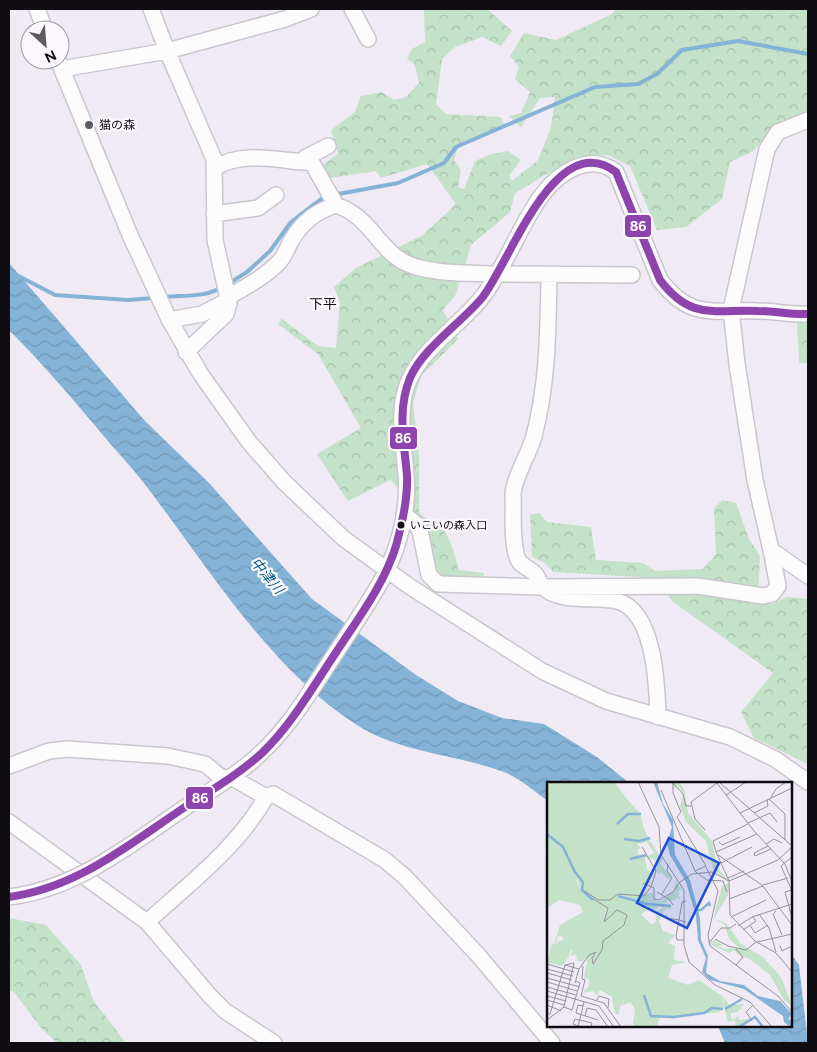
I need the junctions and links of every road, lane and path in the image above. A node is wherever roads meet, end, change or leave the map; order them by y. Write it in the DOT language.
graph roads {
  1 [pos="151,9"];
  2 [pos="311,9"];
  3 [pos="352,9"];
  4 [pos="368,39"];
  5 [pos="167,51"];
  6 [pos="70,63"];
  7 [pos="62,70"];
  8 [pos="808,120"];
  9 [pos="328,146"];
  10 [pos="304,162"];
  11 [pos="215,168"];
  12 [pos="276,195"];
  13 [pos="332,198"];
  14 [pos="214,214"];
  15 [pos="499,274"];
  16 [pos="632,275"];
  17 [pos="549,276"];
  18 [pos="228,296"];
  19 [pos="731,310"];
  20 [pos="808,314"];
  21 [pos="169,320"];
  22 [pos="186,352"];
  23 [pos="404,514"];
  24 [pos="771,550"];
  25 [pos="387,570"];
  26 [pos="808,576"];
  27 [pos="542,587"];
  28 [pos="658,717"];
  29 [pos="9,766"];
  30 [pos="231,777"];
  31 [pos="808,782"];
  32 [pos="266,797"];
  33 [pos="9,822"];
  34 [pos="9,897"];
  35 [pos="147,922"];
  36 [pos="274,1043"];
  37 [pos="552,1043"];
  1 -- 5 [label="street"];
  2 -- 5 [label="street"];
  3 -- 4 [label="street"];
  5 -- 6 [label="street"];
  5 -- 11 [label="street"];
  7 -- 21 [label="street"];
  8 -- 19 [label="street"];
  9 -- 10 [label="street"];
  10 -- 11 [label="street"];
  10 -- 13 [label="street"];
  11 -- 14 [label="street"];
  12 -- 14 [label="street"];
  13 -- 15 [label="street"];
  13 -- 18 [label="street"];
  14 -- 18 [label="street"];
  15 -- 17 [label="street"];
  15 -- 19 [label="street"];
  15 -- 23 [label="street"];
  16 -- 17 [label="street"];
  17 -- 27 [label="street"];
  18 -- 21 [label="street"];
  18 -- 22 [label="street"];
  19 -- 20 [label="street"];
  19 -- 24 [label="street"];
  21 -- 22 [label="street"];
  22 -- 25 [label="street"];
  23 -- 25 [label="street"];
  23 -- 27 [label="street"];
  24 -- 26 [label="street"];
  24 -- 27 [label="street"];
  25 -- 28 [label="street"];
  25 -- 30 [label="street"];
  27 -- 28 [label="street"];
  28 -- 31 [label="street"];
  29 -- 30 [label="street"];
  30 -- 32 [label="street"];
  30 -- 34 [label="street, bridge"];
  32 -- 35 [label="street"];
  32 -- 37 [label="street"];
  33 -- 35 [label="street"];
  35 -- 36 [label="street"];
}
